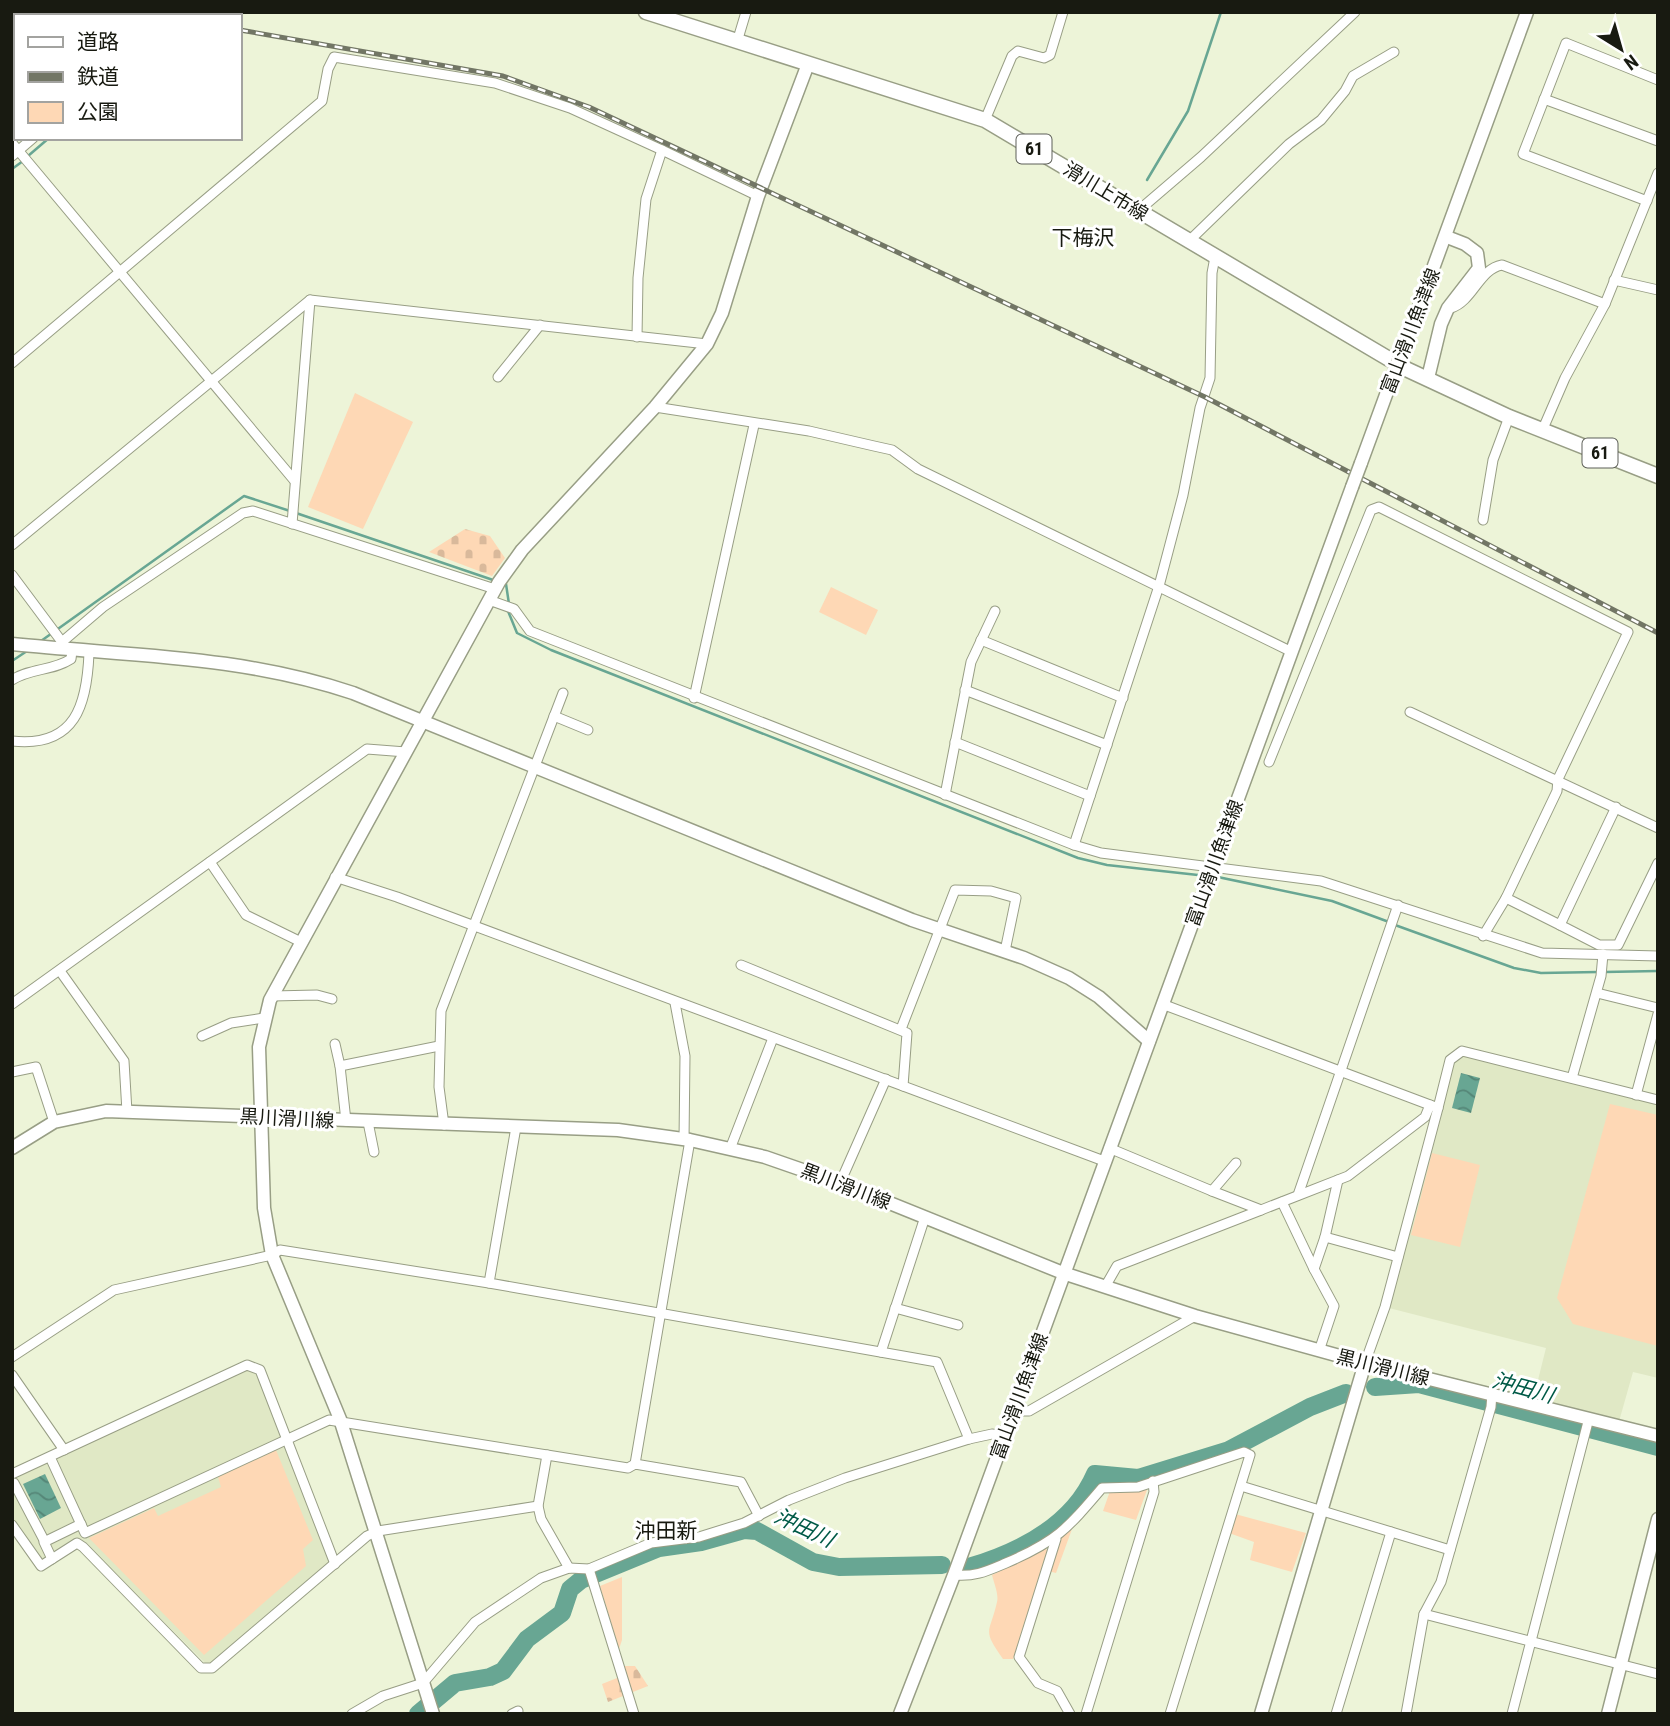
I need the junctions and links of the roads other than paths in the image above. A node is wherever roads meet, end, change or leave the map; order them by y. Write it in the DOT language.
graph roads {
  1 [pos="646,12"];
  2 [pos="746,12"];
  3 [pos="1063,12"];
  4 [pos="1356,12"];
  5 [pos="1527,12"];
  6 [pos="737,42"];
  7 [pos="1394,52"];
  8 [pos="808,64"];
  9 [pos="1658,80"];
  10 [pos="1544,99"];
  11 [pos="985,120"];
  12 [pos="30,140"];
  13 [pos="1658,141"];
  14 [pos="14,150"];
  15 [pos="662,150"];
  16 [pos="1658,173"];
  17 [pos="1655,187"];
  18 [pos="758,196"];
  19 [pos="1647,201"];
  20 [pos="1138,211"];
  21 [pos="1447,237"];
  22 [pos="1189,241"];
  23 [pos="1215,257"];
  24 [pos="119,271"];
  25 [pos="1614,280"];
  26 [pos="1658,290"];
  27 [pos="310,300"];
  28 [pos="1605,303"];
  29 [pos="1448,308"];
  30 [pos="540,325"];
  31 [pos="637,337"];
  32 [pos="707,344"];
  33 [pos="1389,359"];
  34 [pos="12,363"];
  35 [pos="1406,369"];
  36 [pos="498,376"];
  37 [pos="1428,378"];
  38 [pos="210,381"];
  39 [pos="655,407"];
  40 [pos="1509,417"];
  41 [pos="754,425"];
  42 [pos="1542,431"];
  43 [pos="1658,476"];
  44 [pos="294,480"];
  45 [pos="1483,520"];
  46 [pos="292,524"];
  47 [pos="12,545"];
  48 [pos="12,575"];
  49 [pos="1159,586"];
  50 [pos="492,595"];
  51 [pos="995,611"];
  52 [pos="981,640"];
  53 [pos="12,644"];
  54 [pos="65,647"];
  55 [pos="1292,652"];
  56 [pos="89,653"];
  57 [pos="12,680"];
  58 [pos="965,690"];
  59 [pos="563,693"];
  60 [pos="694,698"];
  61 [pos="1123,698"];
  62 [pos="1410,712"];
  63 [pos="554,716"];
  64 [pos="424,720"];
  65 [pos="587,730"];
  66 [pos="12,741"];
  67 [pos="955,742"];
  68 [pos="1107,745"];
  69 [pos="406,752"];
  70 [pos="1269,762"];
  71 [pos="534,766"];
  72 [pos="1558,779"];
  73 [pos="945,795"];
  74 [pos="1090,796"];
  75 [pos="1616,807"];
  76 [pos="1658,828"];
  77 [pos="1074,845"];
  78 [pos="210,862"];
  79 [pos="1658,863"];
  80 [pos="1214,866"];
  81 [pos="335,877"];
  82 [pos="1506,898"];
  83 [pos="1398,905"];
  84 [pos="1560,925"];
  85 [pos="472,926"];
  86 [pos="938,929"];
  87 [pos="1483,936"];
  88 [pos="301,942"];
  89 [pos="1005,951"];
  90 [pos="1603,954"];
  91 [pos="1658,956"];
  92 [pos="741,965"];
  93 [pos="60,971"];
  94 [pos="1597,993"];
  95 [pos="272,996"];
  96 [pos="332,999"];
  97 [pos="675,1003"];
  98 [pos="12,1004"];
  99 [pos="1162,1004"];
  100 [pos="1658,1008"];
  101 [pos="1658,1014"];
  102 [pos="264,1018"];
  103 [pos="901,1029"];
  104 [pos="202,1036"];
  105 [pos="773,1038"];
  106 [pos="1149,1041"];
  107 [pos="335,1044"];
  108 [pos="439,1046"];
  109 [pos="340,1066"];
  110 [pos="12,1072"];
  111 [pos="1340,1073"];
  112 [pos="886,1079"];
  113 [pos="1572,1079"];
  114 [pos="903,1086"];
  115 [pos="1636,1095"];
  116 [pos="1658,1100"];
  117 [pos="1434,1106"];
  118 [pos="128,1112"];
  119 [pos="262,1117"];
  120 [pos="346,1121"];
  121 [pos="54,1122"];
  122 [pos="368,1122"];
  123 [pos="444,1125"];
  124 [pos="516,1127"];
  125 [pos="687,1140"];
  126 [pos="12,1148"];
  127 [pos="1109,1148"];
  128 [pos="730,1149"];
  129 [pos="374,1152"];
  130 [pos="1104,1161"];
  131 [pos="1236,1163"];
  132 [pos="1338,1180"];
  133 [pos="840,1182"];
  134 [pos="1212,1191"];
  135 [pos="1297,1195"];
  136 [pos="1282,1202"];
  137 [pos="1261,1210"];
  138 [pos="925,1217"];
  139 [pos="1325,1237"];
  140 [pos="272,1255"];
  141 [pos="1398,1257"];
  142 [pos="1314,1269"];
  143 [pos="1063,1273"];
  144 [pos="489,1283"];
  145 [pos="1105,1287"];
  146 [pos="895,1308"];
  147 [pos="660,1314"];
  148 [pos="1195,1316"];
  149 [pos="958,1325"];
  150 [pos="1319,1351"];
  151 [pos="881,1352"];
  152 [pos="12,1357"];
  153 [pos="1365,1363"];
  154 [pos="12,1375"];
  155 [pos="1492,1393"];
  156 [pos="1014,1411"];
  157 [pos="1588,1418"];
  158 [pos="340,1419"];
  159 [pos="1005,1436"];
  160 [pos="1658,1436"];
  161 [pos="285,1439"];
  162 [pos="969,1439"];
  163 [pos="64,1450"];
  164 [pos="547,1455"];
  165 [pos="50,1457"];
  166 [pos="635,1464"];
  167 [pos="13,1478"];
  168 [pos="1153,1481"];
  169 [pos="1241,1486"];
  170 [pos="538,1506"];
  171 [pos="1323,1511"];
  172 [pos="759,1516"];
  173 [pos="1658,1519"];
  174 [pos="81,1524"];
  175 [pos="12,1525"];
  176 [pos="377,1531"];
  177 [pos="1391,1532"];
  178 [pos="1056,1539"];
  179 [pos="45,1542"];
  180 [pos="1450,1550"];
  181 [pos="52,1559"];
  182 [pos="335,1563"];
  183 [pos="569,1568"];
  184 [pos="589,1569"];
  185 [pos="954,1575"];
  186 [pos="1424,1614"];
  187 [pos="1532,1641"];
  188 [pos="1621,1665"];
  189 [pos="1658,1674"];
  190 [pos="424,1683"];
  191 [pos="352,1714"];
  192 [pos="433,1714"];
  193 [pos="634,1714"];
  194 [pos="900,1714"];
  195 [pos="1070,1714"];
  196 [pos="1086,1714"];
  197 [pos="1170,1714"];
  198 [pos="1261,1714"];
  199 [pos="1336,1714"];
  200 [pos="1406,1714"];
  201 [pos="1513,1714"];
  202 [pos="1608,1714"];
  1 -- 6 [label="main road, 滑川上市線 / 61"];
  2 -- 6 [label="street"];
  3 -- 11 [label="street"];
  4 -- 20 [label="street"];
  5 -- 21 [label="street, 富山滑川魚津線"];
  6 -- 8 [label="main road, 滑川上市線 / 61"];
  7 -- 22 [label="street"];
  8 -- 11 [label="main road, 滑川上市線 / 61"];
  8 -- 18 [label="street"];
  9 -- 10 [label="street"];
  10 -- 13 [label="street"];
  10 -- 19 [label="street"];
  11 -- 20 [label="main road, 滑川上市線 / 61"];
  12 -- 14 [label="street"];
  14 -- 24 [label="street"];
  15 -- 18 [label="street"];
  15 -- 24 [label="street"];
  15 -- 31 [label="street"];
  16 -- 17 [label="street"];
  17 -- 19 [label="street"];
  18 -- 32 [label="street"];
  19 -- 25 [label="street"];
  20 -- 22 [label="main road, 滑川上市線 / 61"];
  21 -- 29 [label="street"];
  21 -- 55 [label="street, 富山滑川魚津線, bridge"];
  22 -- 23 [label="main road, 滑川上市線 / 61"];
  23 -- 33 [label="main road, 滑川上市線 / 61"];
  23 -- 49 [label="street"];
  24 -- 34 [label="street"];
  24 -- 38 [label="street"];
  25 -- 26 [label="street"];
  25 -- 28 [label="street"];
  27 -- 30 [label="street"];
  27 -- 38 [label="street"];
  27 -- 44 [label="street"];
  28 -- 29 [label="street"];
  28 -- 42 [label="street"];
  29 -- 37 [label="street"];
  30 -- 31 [label="street"];
  30 -- 36 [label="street"];
  31 -- 32 [label="street"];
  32 -- 39 [label="street"];
  35 -- 37 [label="main road, 61"];
  37 -- 40 [label="main road, 61"];
  38 -- 44 [label="street"];
  38 -- 47 [label="street"];
  39 -- 41 [label="street"];
  39 -- 50 [label="street"];
  40 -- 42 [label="main road, 61"];
  40 -- 45 [label="street"];
  41 -- 49 [label="street"];
  41 -- 60 [label="street"];
  42 -- 43 [label="main road, 61"];
  44 -- 46 [label="street"];
  46 -- 50 [label="street"];
  46 -- 54 [label="street"];
  48 -- 54 [label="street"];
  49 -- 55 [label="street"];
  49 -- 61 [label="street"];
  50 -- 60 [label="street"];
  50 -- 64 [label="street"];
  51 -- 52 [label="street"];
  52 -- 58 [label="street"];
  52 -- 61 [label="street"];
  53 -- 54 [label="street"];
  54 -- 56 [label="street"];
  54 -- 57 [label="street"];
  55 -- 80 [label="street, 富山滑川魚津線"];
  56 -- 64 [label="street"];
  56 -- 66 [label="street"];
  58 -- 67 [label="street"];
  58 -- 68 [label="street"];
  59 -- 63 [label="street"];
  60 -- 73 [label="street"];
  61 -- 68 [label="street"];
  62 -- 72 [label="street"];
  63 -- 65 [label="street"];
  63 -- 71 [label="street"];
  64 -- 69 [label="street"];
  64 -- 71 [label="street"];
  67 -- 73 [label="street"];
  67 -- 74 [label="street"];
  68 -- 74 [label="street"];
  69 -- 78 [label="street"];
  69 -- 81 [label="street"];
  70 -- 72 [label="street"];
  71 -- 85 [label="street"];
  71 -- 86 [label="street"];
  72 -- 75 [label="street"];
  72 -- 82 [label="street"];
  73 -- 77 [label="street"];
  74 -- 77 [label="street"];
  75 -- 76 [label="street"];
  75 -- 84 [label="street"];
  77 -- 80 [label="street"];
  78 -- 88 [label="street"];
  78 -- 93 [label="street"];
  79 -- 84 [label="street"];
  80 -- 83 [label="street"];
  80 -- 99 [label="street, 富山滑川魚津線"];
  81 -- 85 [label="street"];
  81 -- 88 [label="street"];
  82 -- 84 [label="street"];
  82 -- 87 [label="street"];
  83 -- 87 [label="street"];
  83 -- 111 [label="street"];
  85 -- 97 [label="street"];
  85 -- 108 [label="street"];
  86 -- 89 [label="street"];
  86 -- 89 [label="street"];
  86 -- 103 [label="street"];
  87 -- 90 [label="street"];
  88 -- 95 [label="street"];
  89 -- 106 [label="street"];
  90 -- 91 [label="street"];
  90 -- 94 [label="street"];
  92 -- 103 [label="street"];
  93 -- 98 [label="street"];
  93 -- 118 [label="street"];
  94 -- 100 [label="street"];
  94 -- 113 [label="street"];
  95 -- 96 [label="street"];
  95 -- 102 [label="street"];
  97 -- 105 [label="street"];
  97 -- 125 [label="street"];
  99 -- 106 [label="street, 富山滑川魚津線"];
  99 -- 111 [label="street"];
  101 -- 115 [label="street"];
  102 -- 104 [label="street"];
  102 -- 119 [label="street"];
  103 -- 114 [label="street"];
  105 -- 112 [label="street"];
  105 -- 128 [label="street"];
  106 -- 127 [label="street, 富山滑川魚津線"];
  107 -- 109 [label="street"];
  108 -- 109 [label="street"];
  108 -- 123 [label="street"];
  109 -- 120 [label="street"];
  110 -- 121 [label="street"];
  111 -- 117 [label="street"];
  111 -- 135 [label="street"];
  112 -- 114 [label="street"];
  112 -- 133 [label="street"];
  113 -- 115 [label="street"];
  113 -- 117 [label="street"];
  114 -- 130 [label="street"];
  115 -- 116 [label="street"];
  117 -- 132 [label="street"];
  117 -- 141 [label="street"];
  118 -- 119 [label="street, 黒川滑川線"];
  118 -- 121 [label="street, 黒川滑川線"];
  119 -- 120 [label="street, 黒川滑川線"];
  119 -- 140 [label="street"];
  120 -- 122 [label="street, 黒川滑川線"];
  121 -- 126 [label="street, 黒川滑川線"];
  122 -- 123 [label="street, 黒川滑川線"];
  122 -- 129 [label="street"];
  123 -- 124 [label="street, 黒川滑川線"];
  124 -- 125 [label="street, 黒川滑川線"];
  124 -- 144 [label="street"];
  125 -- 128 [label="street, 黒川滑川線"];
  125 -- 147 [label="street"];
  127 -- 130 [label="street, 富山滑川魚津線"];
  127 -- 134 [label="street"];
  128 -- 133 [label="street, 黒川滑川線"];
  130 -- 143 [label="street, 富山滑川魚津線"];
  131 -- 134 [label="street"];
  132 -- 135 [label="street"];
  132 -- 139 [label="street"];
  133 -- 138 [label="street, 黒川滑川線"];
  134 -- 137 [label="street"];
  135 -- 136 [label="street"];
  136 -- 137 [label="street"];
  136 -- 142 [label="street"];
  137 -- 145 [label="street"];
  138 -- 143 [label="street, 黒川滑川線"];
  138 -- 146 [label="street"];
  139 -- 141 [label="street"];
  139 -- 142 [label="street"];
  140 -- 144 [label="street"];
  140 -- 152 [label="street"];
  140 -- 158 [label="street"];
  141 -- 153 [label="street"];
  142 -- 150 [label="street"];
  143 -- 145 [label="street, 黒川滑川線"];
  143 -- 156 [label="street, 富山滑川魚津線"];
  144 -- 147 [label="street"];
  145 -- 148 [label="street, 黒川滑川線"];
  146 -- 149 [label="street"];
  146 -- 151 [label="street"];
  147 -- 151 [label="street"];
  147 -- 166 [label="street"];
  148 -- 150 [label="street, 黒川滑川線"];
  148 -- 156 [label="street"];
  150 -- 153 [label="street, 黒川滑川線"];
  151 -- 162 [label="street"];
  153 -- 155 [label="street, 黒川滑川線"];
  153 -- 171 [label="street"];
  154 -- 163 [label="street"];
  155 -- 157 [label="street, 黒川滑川線"];
  155 -- 180 [label="street"];
  156 -- 159 [label="street, 富山滑川魚津線"];
  157 -- 160 [label="street, 黒川滑川線"];
  157 -- 187 [label="street"];
  158 -- 161 [label="street"];
  158 -- 164 [label="street"];
  158 -- 176 [label="street"];
  159 -- 162 [label="street"];
  159 -- 185 [label="street, 富山滑川魚津線"];
  161 -- 163 [label="street"];
  161 -- 174 [label="street"];
  161 -- 182 [label="street"];
  162 -- 172 [label="street"];
  163 -- 165 [label="street"];
  164 -- 166 [label="street"];
  164 -- 170 [label="street"];
  165 -- 167 [label="street"];
  165 -- 174 [label="street"];
  166 -- 172 [label="street"];
  167 -- 179 [label="street"];
  168 -- 169 [label="street"];
  168 -- 178 [label="street"];
  168 -- 196 [label="street"];
  169 -- 171 [label="street"];
  169 -- 197 [label="street"];
  170 -- 176 [label="street"];
  170 -- 183 [label="street"];
  171 -- 177 [label="street"];
  171 -- 198 [label="street"];
  172 -- 184 [label="street"];
  173 -- 188 [label="street"];
  174 -- 179 [label="street"];
  175 -- 181 [label="street"];
  176 -- 182 [label="street"];
  176 -- 190 [label="street"];
  177 -- 180 [label="street"];
  177 -- 199 [label="street"];
  178 -- 185 [label="street"];
  178 -- 195 [label="street"];
  179 -- 181 [label="street"];
  180 -- 186 [label="street"];
  181 -- 182 [label="street"];
  183 -- 184 [label="street"];
  183 -- 190 [label="street"];
  184 -- 193 [label="street"];
  185 -- 194 [label="street, 富山滑川魚津線"];
  186 -- 187 [label="street"];
  186 -- 200 [label="street"];
  187 -- 188 [label="street"];
  187 -- 201 [label="street"];
  188 -- 189 [label="street"];
  188 -- 202 [label="street"];
  190 -- 191 [label="street"];
  190 -- 192 [label="street"];
}
